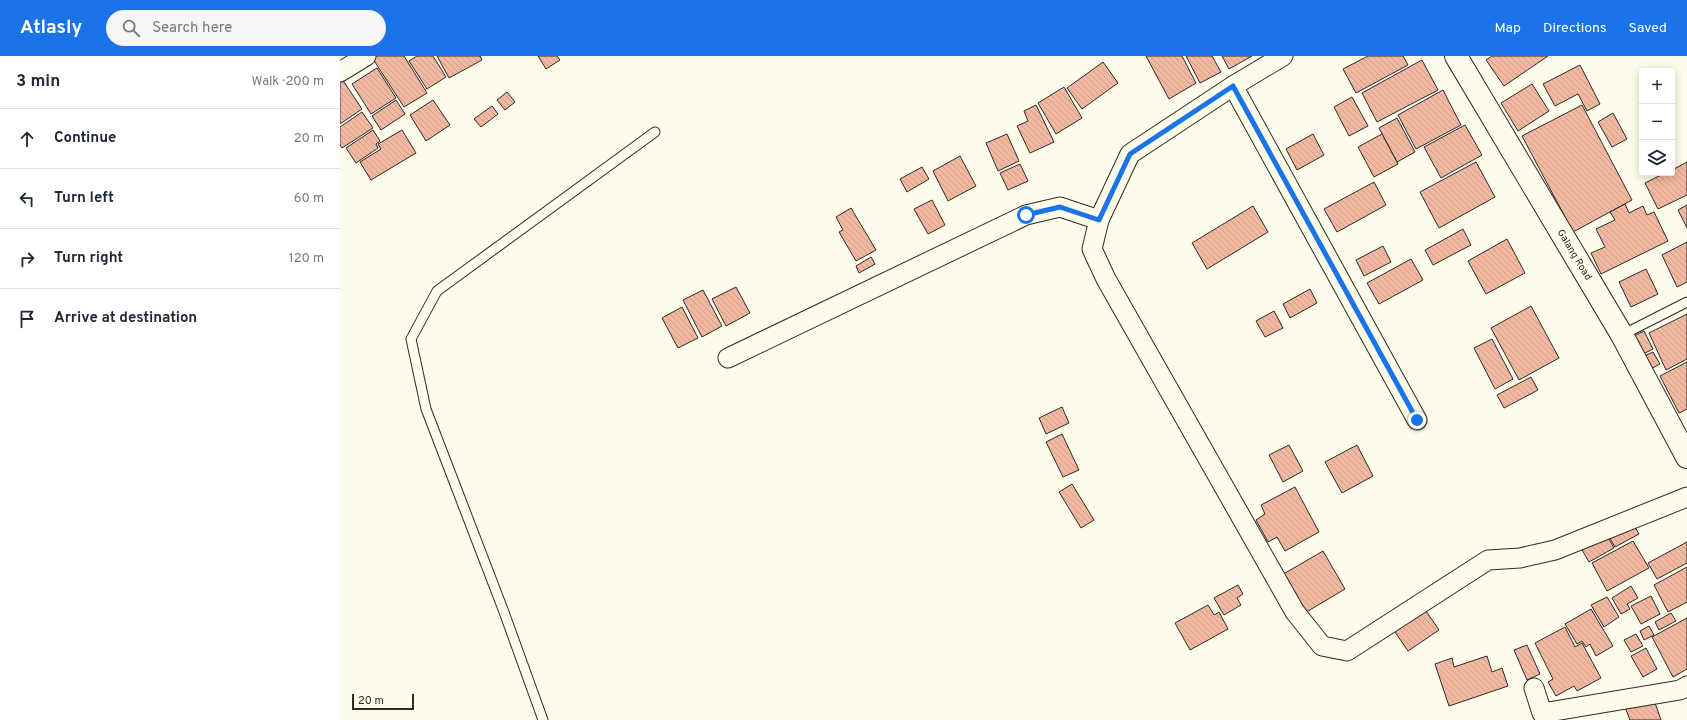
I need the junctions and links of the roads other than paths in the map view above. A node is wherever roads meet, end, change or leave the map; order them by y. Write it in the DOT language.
graph roads {
  1 [pos="366,56"];
  2 [pos="1283,56"];
  3 [pos="1456,56"];
  4 [pos="340,72"];
  5 [pos="1233,86"];
  6 [pos="655,132"];
  7 [pos="1099,220"];
  8 [pos="1687,302"];
  9 [pos="1622,335"];
  10 [pos="728,358"];
  11 [pos="1417,420"];
  12 [pos="1687,457"];
  13 [pos="1687,497"];
  14 [pos="1687,686"];
  15 [pos="1534,688"];
  16 [pos="543,720"];
  1 -- 4 [label="street"];
  2 -- 5 [label="street"];
  3 -- 9 [label="street, Galang Road"];
  5 -- 7 [label="street"];
  5 -- 11 [label="street"];
  6 -- 16 [label="lane"];
  7 -- 10 [label="street"];
  7 -- 13 [label="street"];
  8 -- 9 [label="lane"];
  9 -- 12 [label="street, Galang Road"];
  14 -- 15 [label="street"];
}
